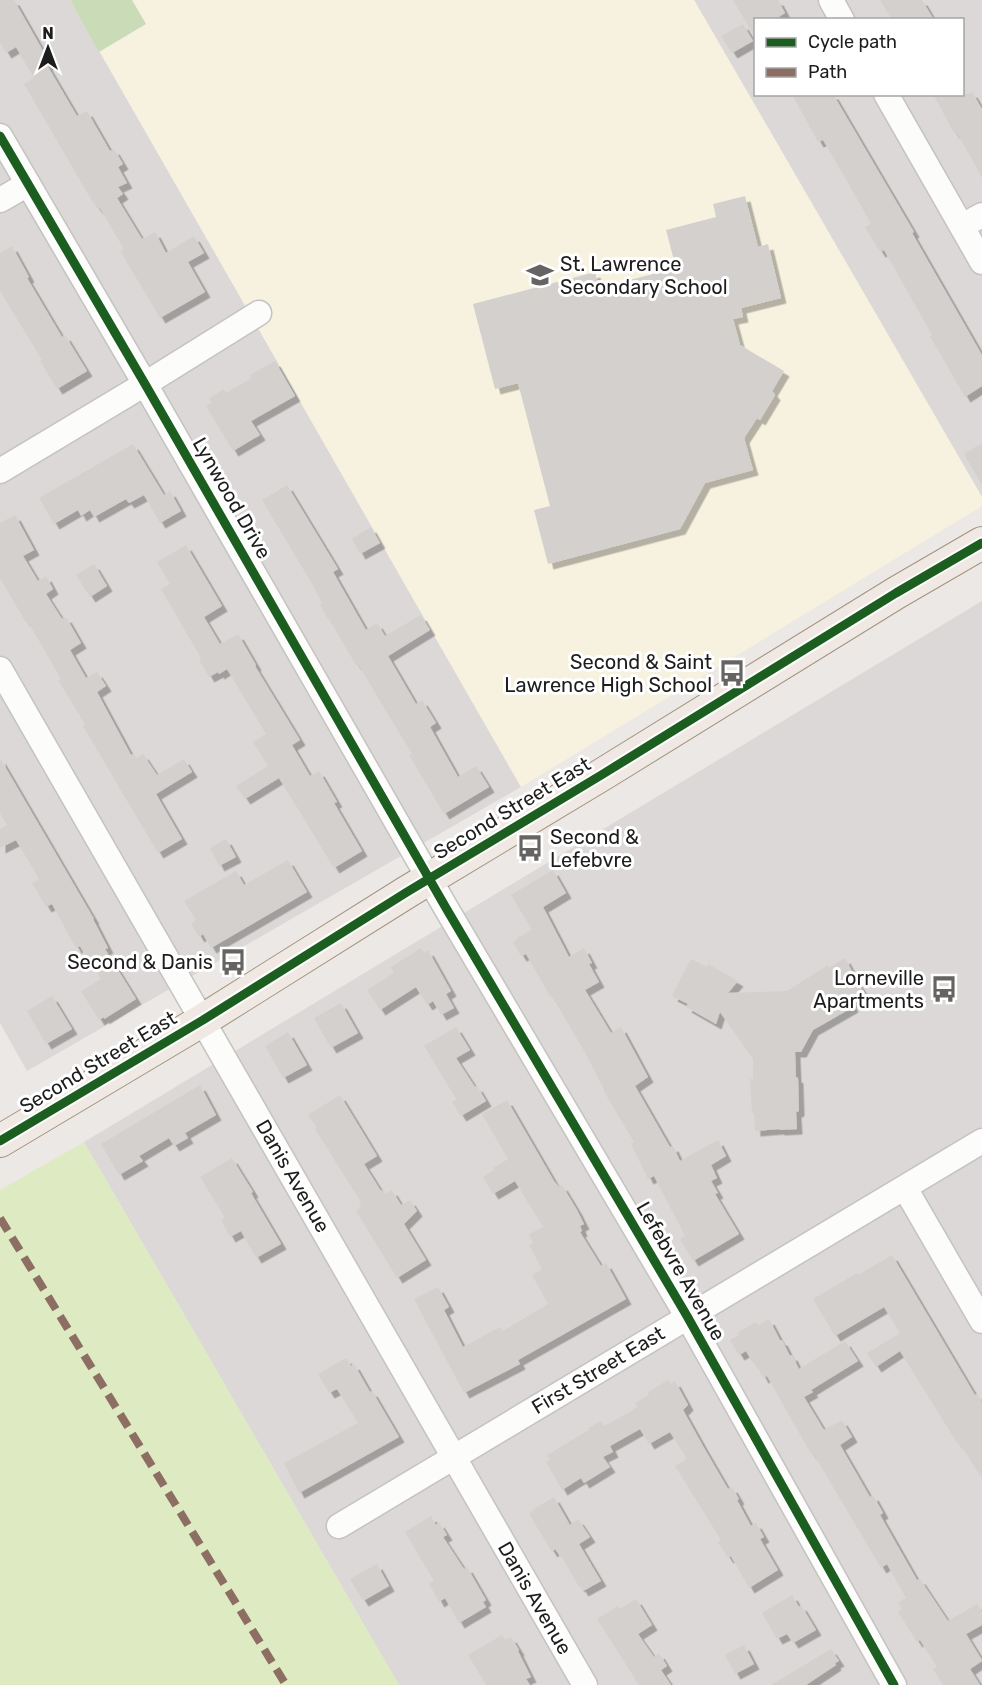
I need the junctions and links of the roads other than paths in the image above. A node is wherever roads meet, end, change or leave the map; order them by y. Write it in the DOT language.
graph roads {
  1 [pos="831,0"];
  2 [pos="841,18"];
  3 [pos="887,96"];
  4 [pos="0,136"];
  5 [pos="28,184"];
  6 [pos="0,200"];
  7 [pos="972,220"];
  8 [pos="982,262"];
  9 [pos="259,313"];
  10 [pos="145,384"];
  11 [pos="0,471"];
  12 [pos="982,543"];
  13 [pos="0,669"];
  14 [pos="430,879"];
  15 [pos="203,1020"];
  16 [pos="2,1135"];
  17 [pos="982,1141"];
  18 [pos="905,1188"];
  19 [pos="687,1316"];
  20 [pos="982,1321"];
  21 [pos="454,1456"];
  22 [pos="339,1526"];
  23 [pos="585,1685"];
  24 [pos="894,1685"];
  1 -- 2 [label="street"];
  3 -- 7 [label="street"];
  4 -- 5 [label="street, Lynwood Drive"];
  5 -- 6 [label="street"];
  5 -- 10 [label="street, Lynwood Drive"];
  7 -- 8 [label="street"];
  9 -- 10 [label="street"];
  10 -- 11 [label="street"];
  10 -- 14 [label="street, Lynwood Drive"];
  12 -- 14 [label="main road, Second Street East"];
  13 -- 15 [label="street, Danis Avenue"];
  14 -- 15 [label="main road, Second Street East"];
  14 -- 19 [label="street, Lefebvre Avenue"];
  15 -- 16 [label="main road, Second Street East"];
  15 -- 21 [label="street, Danis Avenue"];
  17 -- 18 [label="street, First Street East"];
  18 -- 19 [label="street, First Street East"];
  18 -- 20 [label="street"];
  19 -- 21 [label="street, First Street East"];
  19 -- 24 [label="street, Lefebvre Avenue"];
  21 -- 22 [label="street, First Street East"];
  21 -- 23 [label="street, Danis Avenue"];
}
